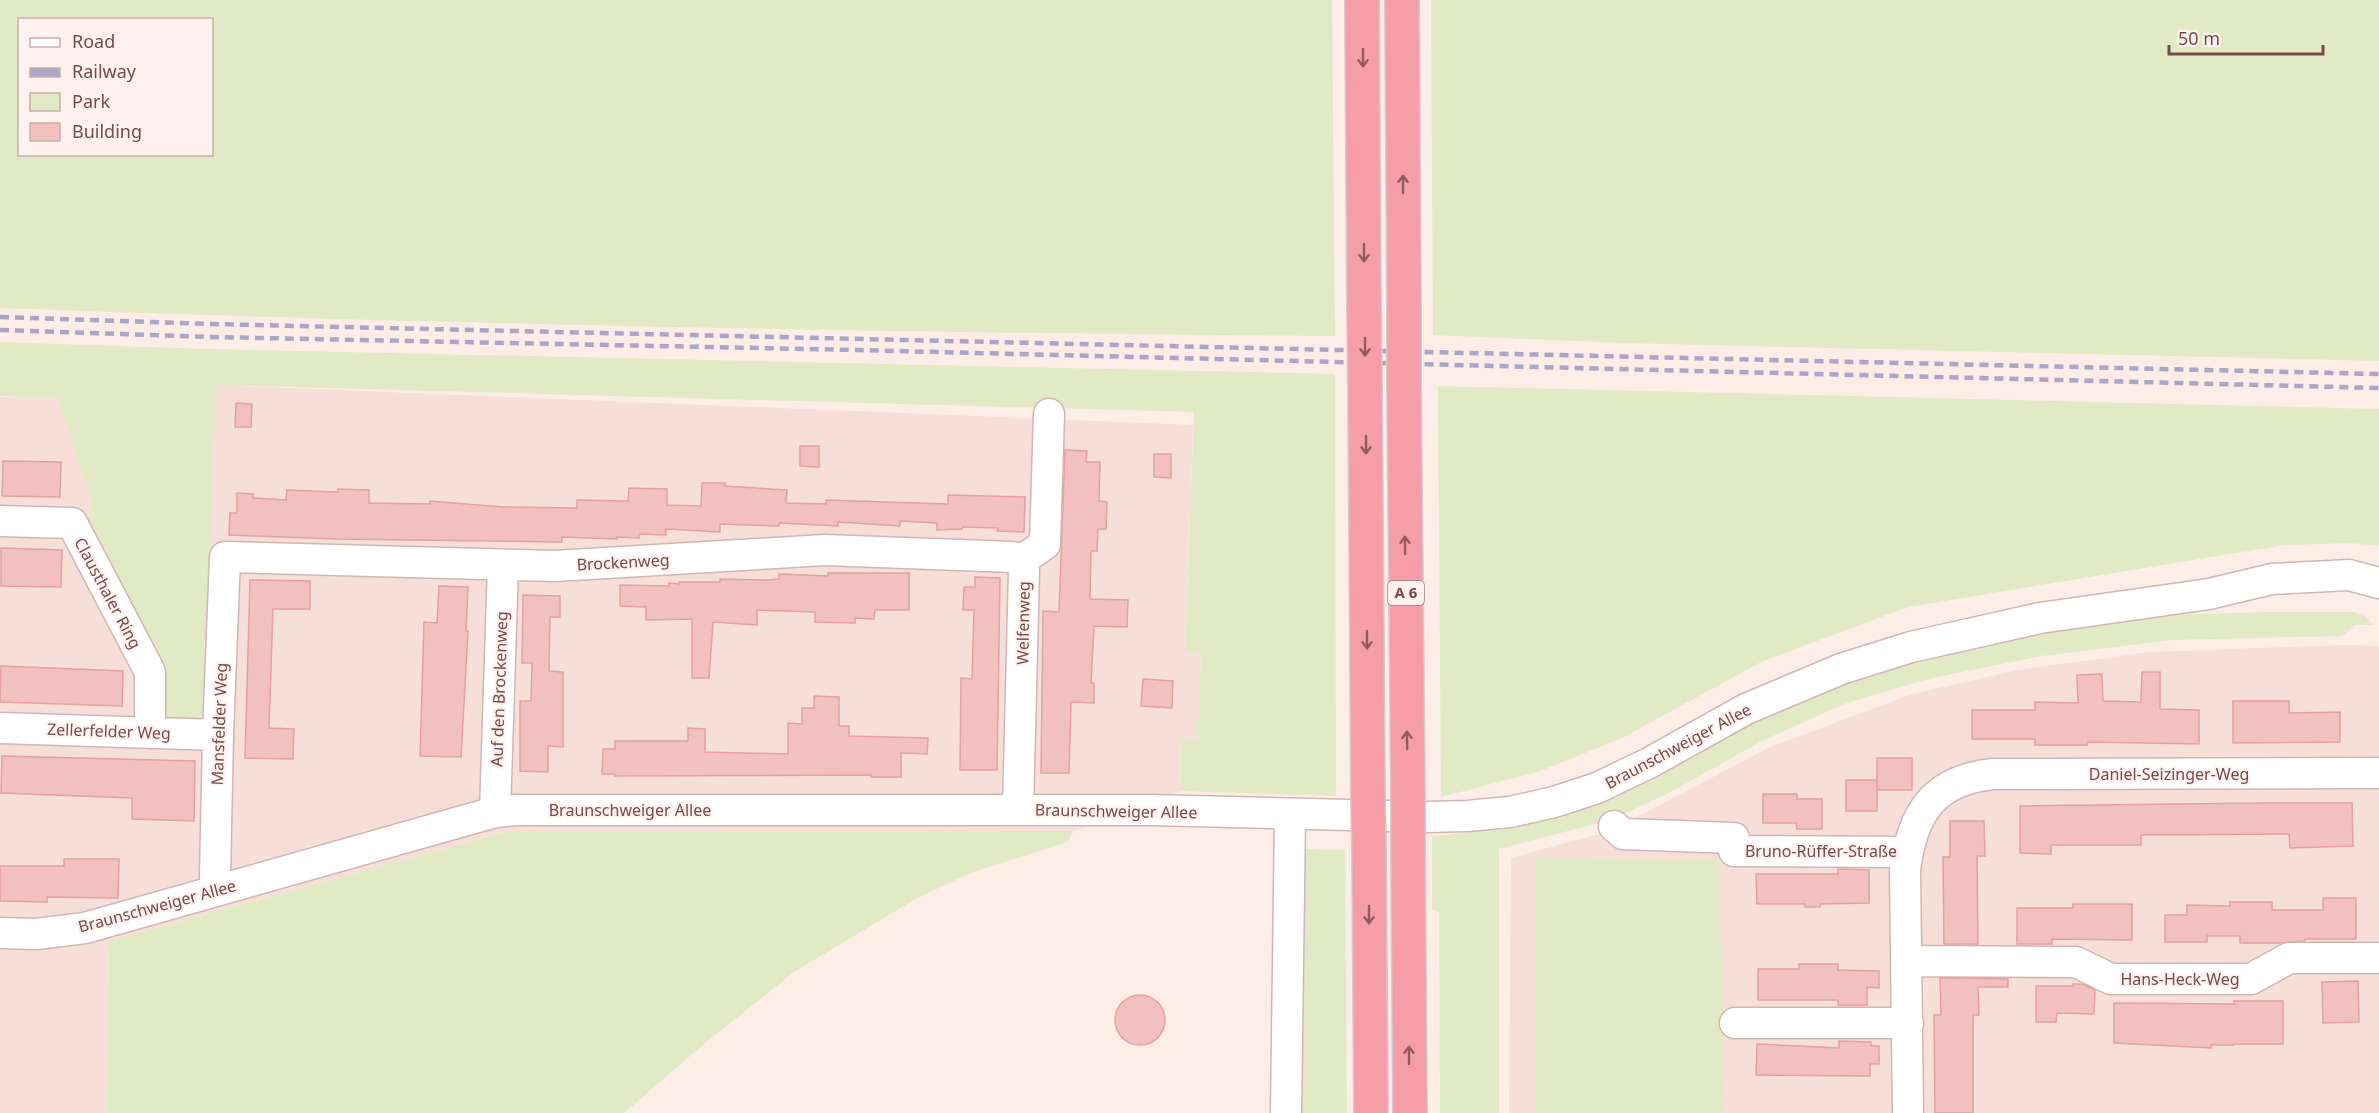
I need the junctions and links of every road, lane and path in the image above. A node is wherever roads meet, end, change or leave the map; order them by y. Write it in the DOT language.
graph roads {
  1 [pos="1362,0"];
  2 [pos="1402,0"];
  3 [pos="1049,414"];
  4 [pos="0,521"];
  5 [pos="225,557"];
  6 [pos="1021,561"];
  7 [pos="503,565"];
  8 [pos="2379,583"];
  9 [pos="2379,590"];
  10 [pos="2210,594"];
  11 [pos="0,728"];
  12 [pos="150,732"];
  13 [pos="218,735"];
  14 [pos="2379,773"];
  15 [pos="1959,780"];
  16 [pos="1018,809"];
  17 [pos="495,812"];
  18 [pos="1290,815"];
  19 [pos="1614,826"];
  20 [pos="1907,852"];
  21 [pos="219,890"];
  22 [pos="0,933"];
  23 [pos="2379,958"];
  24 [pos="1907,961"];
  25 [pos="1736,1023"];
  26 [pos="1908,1023"];
  27 [pos="1286,1113"];
  28 [pos="1371,1113"];
  29 [pos="1410,1113"];
  30 [pos="1908,1113"];
  1 -- 28 [label="highway, A 6, one-way, bridge"];
  29 -- 2 [label="highway, A 6, one-way, bridge"];
  3 -- 6 [label="street, Welfenweg"];
  4 -- 12 [label="street, Clausthaler Ring"];
  5 -- 7 [label="street, Brockenweg"];
  5 -- 13 [label="street, Mansfelder Weg"];
  6 -- 7 [label="street, Brockenweg"];
  6 -- 16 [label="street, Welfenweg"];
  7 -- 17 [label="street, Auf den Brockenweg"];
  8 -- 10 [label="street, Braunschweiger Allee"];
  9 -- 10 [label="street, Braunschweiger Allee"];
  10 -- 18 [label="street, Braunschweiger Allee"];
  11 -- 12 [label="street, Zellerfelder Weg"];
  12 -- 13 [label="street, Zellerfelder Weg"];
  13 -- 21 [label="street, Mansfelder Weg"];
  14 -- 15 [label="street, Daniel-Seizinger-Weg"];
  15 -- 20 [label="street, Bruno-Rüffer-Straße"];
  16 -- 17 [label="street, Braunschweiger Allee"];
  16 -- 18 [label="street, Braunschweiger Allee"];
  17 -- 21 [label="street, Braunschweiger Allee"];
  18 -- 27 [label="street"];
  19 -- 20 [label="street, Bruno-Rüffer-Straße"];
  20 -- 24 [label="street, Bruno-Rüffer-Straße"];
  21 -- 22 [label="street, Braunschweiger Allee"];
  23 -- 24 [label="street, Hans-Heck-Weg"];
  24 -- 26 [label="street, Bruno-Rüffer-Straße"];
  25 -- 26 [label="street"];
  26 -- 30 [label="street, Bruno-Rüffer-Straße"];
}
